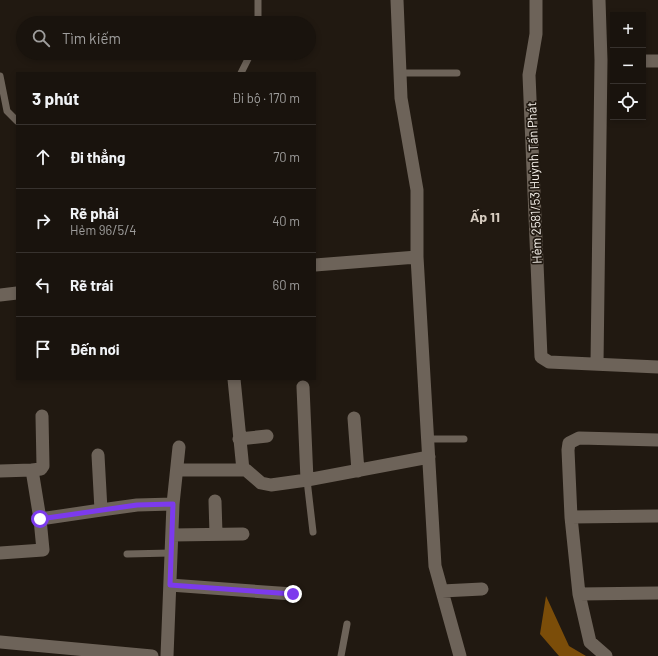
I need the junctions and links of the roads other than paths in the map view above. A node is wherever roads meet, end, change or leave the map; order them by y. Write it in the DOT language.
graph roads {
  1 [pos="258,0"];
  2 [pos="397,0"];
  3 [pos="536,0"];
  4 [pos="599,0"];
  5 [pos="258,16"];
  6 [pos="247,60"];
  7 [pos="607,60"];
  8 [pos="646,61"];
  9 [pos="658,61"];
  10 [pos="241,72"];
  11 [pos="399,73"];
  12 [pos="457,73"];
  13 [pos="0,76"];
  14 [pos="16,120"];
  15 [pos="417,257"];
  16 [pos="316,265"];
  17 [pos="16,293"];
  18 [pos="2,294"];
  19 [pos="597,364"];
  20 [pos="658,367"];
  21 [pos="234,380"];
  22 [pos="303,386"];
  23 [pos="42,416"];
  24 [pos="354,418"];
  25 [pos="267,436"];
  26 [pos="239,438"];
  27 [pos="428,439"];
  28 [pos="464,439"];
  29 [pos="658,440"];
  30 [pos="179,447"];
  31 [pos="98,454"];
  32 [pos="428,457"];
  33 [pos="32,470"];
  34 [pos="177,470"];
  35 [pos="243,470"];
  36 [pos="0,471"];
  37 [pos="358,471"];
  38 [pos="306,480"];
  39 [pos="215,501"];
  40 [pos="173,504"];
  41 [pos="101,510"];
  42 [pos="658,516"];
  43 [pos="571,517"];
  44 [pos="40,519"];
  45 [pos="313,532"];
  46 [pos="216,534"];
  47 [pos="243,534"];
  48 [pos="172,535"];
  49 [pos="0,553"];
  50 [pos="171,553"];
  51 [pos="127,554"];
  52 [pos="170,585"];
  53 [pos="482,589"];
  54 [pos="442,591"];
  55 [pos="658,592"];
  56 [pos="293,594"];
  57 [pos="579,594"];
  58 [pos="347,624"];
  59 [pos="0,642"];
  60 [pos="152,656"];
  61 [pos="167,656"];
  62 [pos="341,656"];
  63 [pos="460,656"];
  64 [pos="606,656"];
  1 -- 5 [label="lane"];
  2 -- 11 [label="street"];
  3 -- 19 [label="street, Hẻm 2581/53 Huỳnh Tấn Phát"];
  4 -- 7 [label="street"];
  6 -- 10 [label="lane"];
  7 -- 19 [label="street"];
  8 -- 9 [label="street"];
  11 -- 12 [label="lane"];
  11 -- 15 [label="street"];
  13 -- 14 [label="lane"];
  15 -- 16 [label="street"];
  15 -- 27 [label="street"];
  17 -- 18 [label="street"];
  19 -- 20 [label="street"];
  21 -- 26 [label="street"];
  22 -- 38 [label="street"];
  23 -- 33 [label="street"];
  24 -- 37 [label="street"];
  25 -- 26 [label="street"];
  26 -- 35 [label="street"];
  27 -- 28 [label="lane"];
  27 -- 32 [label="street"];
  29 -- 43 [label="street"];
  30 -- 34 [label="street"];
  31 -- 41 [label="street"];
  32 -- 37 [label="street"];
  32 -- 54 [label="street"];
  33 -- 36 [label="street"];
  33 -- 44 [label="street"];
  34 -- 35 [label="street"];
  34 -- 40 [label="street"];
  35 -- 38 [label="street"];
  37 -- 38 [label="street"];
  38 -- 45 [label="lane"];
  39 -- 46 [label="street"];
  40 -- 41 [label="street"];
  40 -- 48 [label="street"];
  41 -- 44 [label="street"];
  42 -- 43 [label="street"];
  43 -- 57 [label="street"];
  44 -- 49 [label="street"];
  46 -- 47 [label="street"];
  46 -- 48 [label="street"];
  48 -- 50 [label="street"];
  50 -- 51 [label="lane"];
  50 -- 52 [label="street"];
  52 -- 56 [label="street"];
  52 -- 61 [label="street"];
  53 -- 54 [label="street"];
  54 -- 63 [label="street"];
  55 -- 57 [label="street"];
  57 -- 64 [label="street"];
  58 -- 62 [label="lane"];
  59 -- 60 [label="street"];
}
